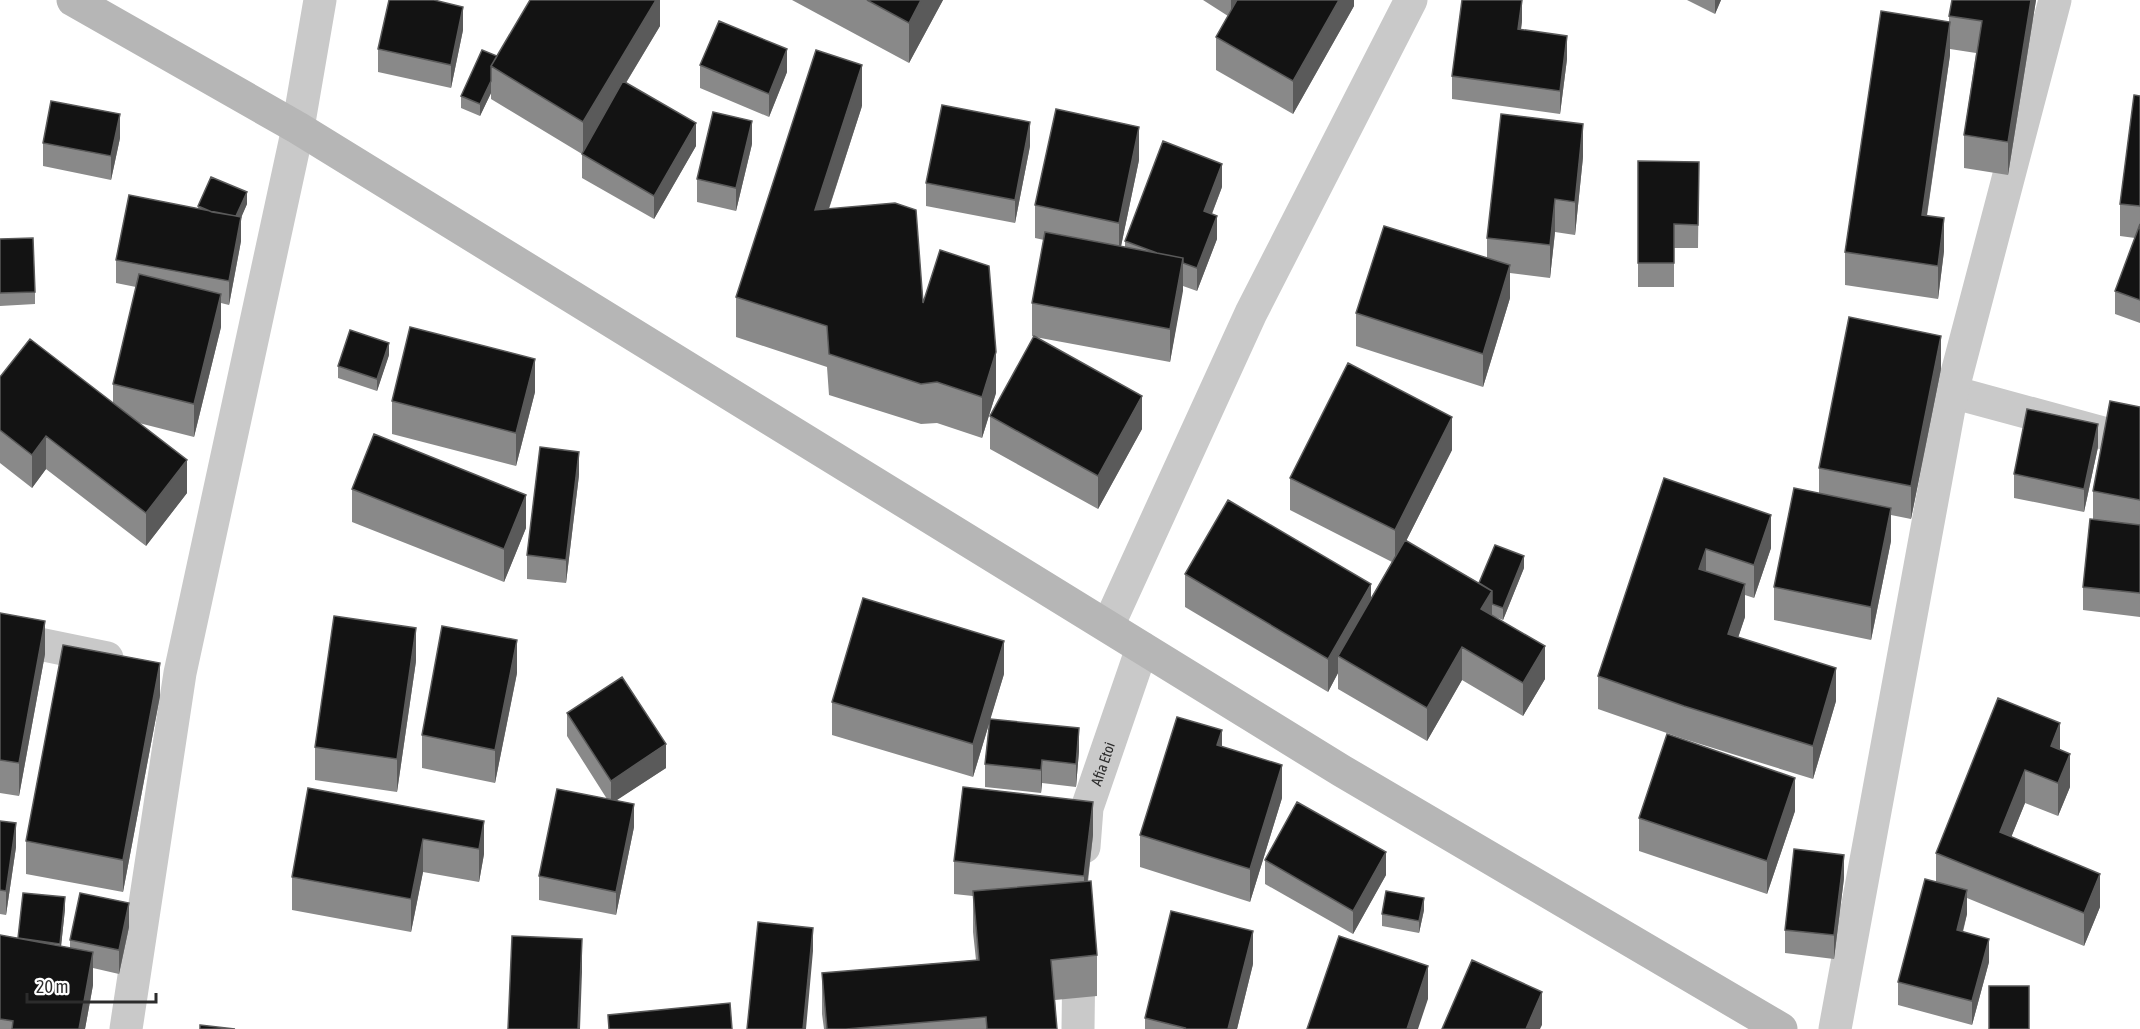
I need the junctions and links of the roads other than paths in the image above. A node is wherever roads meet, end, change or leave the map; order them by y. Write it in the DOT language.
graph roads {
  1 [pos="73,0"];
  2 [pos="320,0"];
  3 [pos="1411,0"];
  4 [pos="2055,0"];
  5 [pos="298,128"];
  6 [pos="1952,392"];
  7 [pos="2140,443"];
  8 [pos="1107,626"];
  9 [pos="0,636"];
  10 [pos="1142,648"];
  11 [pos="180,673"];
  12 [pos="1081,878"];
  13 [pos="1079,924"];
  14 [pos="126,1029"];
  15 [pos="1078,1029"];
  16 [pos="1781,1029"];
  17 [pos="1835,1029"];
  1 -- 5 [label="street"];
  2 -- 5 [label="street"];
  3 -- 8 [label="street"];
  4 -- 6 [label="street"];
  5 -- 8 [label="street"];
  5 -- 11 [label="street"];
  6 -- 7 [label="street"];
  6 -- 17 [label="street"];
  8 -- 10 [label="street"];
  9 -- 11 [label="street"];
  10 -- 12 [label="street, Afia Etoi"];
  10 -- 16 [label="street"];
  11 -- 14 [label="street"];
  13 -- 15 [label="street"];
}
